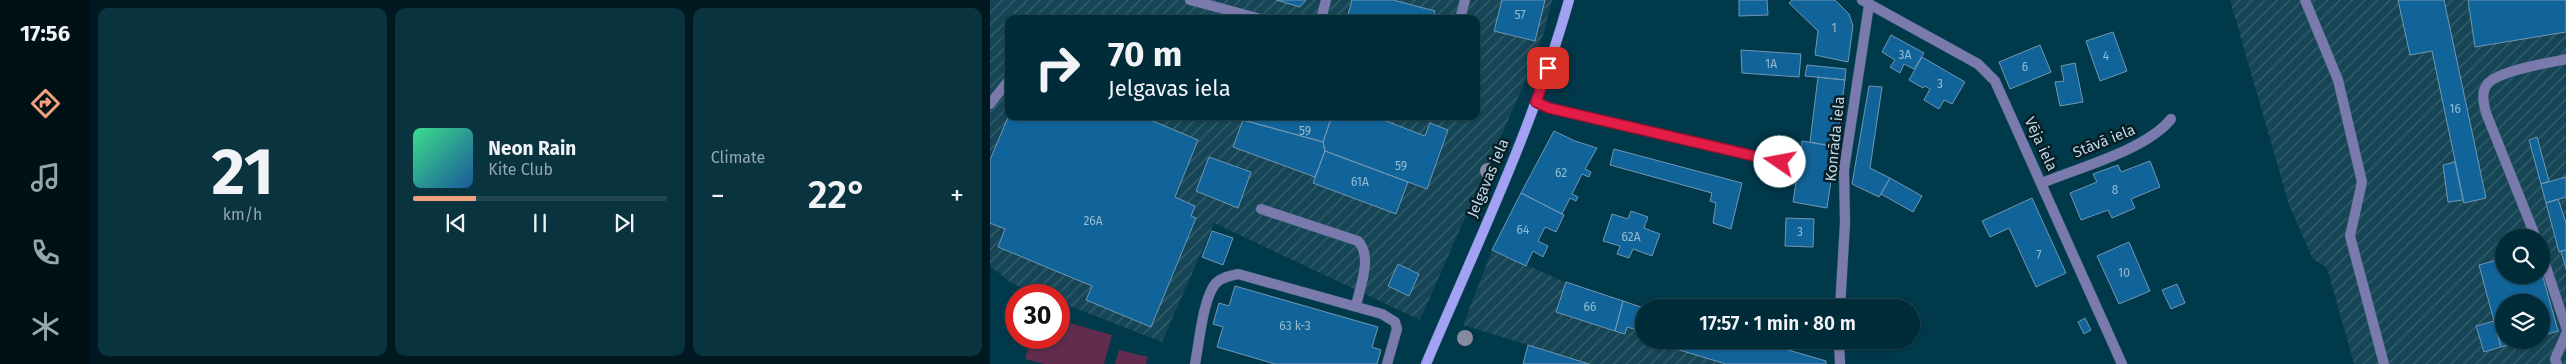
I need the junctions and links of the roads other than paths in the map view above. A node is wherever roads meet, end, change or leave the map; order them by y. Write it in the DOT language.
graph roads {
  1 [pos="1190,0"];
  2 [pos="1326,0"];
  3 [pos="1465,0"];
  4 [pos="1569,0"];
  5 [pos="2305,0"];
  6 [pos="1865,3"];
  7 [pos="1246,15"];
  8 [pos="1322,15"];
  9 [pos="1461,15"];
  10 [pos="2566,59"];
  11 [pos="1005,85"];
  12 [pos="1536,102"];
  13 [pos="990,104"];
  14 [pos="2171,119"];
  15 [pos="1780,162"];
  16 [pos="2042,182"];
  17 [pos="1261,209"];
  18 [pos="2532,229"];
  19 [pos="2550,279"];
  20 [pos="1841,299"];
  21 [pos="1356,306"];
  22 [pos="2566,327"];
  23 [pos="2566,334"];
  24 [pos="1839,349"];
  25 [pos="1194,364"];
  26 [pos="1387,364"];
  27 [pos="1426,364"];
  28 [pos="1840,364"];
  29 [pos="2122,364"];
  30 [pos="2384,364"];
  31 [pos="2557,364"];
  1 -- 7 [label="street"];
  2 -- 8 [label="street"];
  3 -- 9 [label="street"];
  4 -- 12 [label="street, Jelgavas iela"];
  5 -- 30 [label="street"];
  6 -- 16 [label="street, Vēja iela"];
  6 -- 20 [label="street, Konrāda iela"];
  10 -- 18 [label="street"];
  11 -- 13 [label="street"];
  12 -- 15 [label="street"];
  12 -- 27 [label="street, Jelgavas iela"];
  14 -- 16 [label="street, Stāvā iela"];
  16 -- 29 [label="street, Vēja iela"];
  17 -- 21 [label="street"];
  19 -- 22 [label="street"];
  21 -- 25 [label="street"];
  21 -- 26 [label="street"];
  23 -- 31 [label="street"];
  24 -- 28 [label="street"];
}
